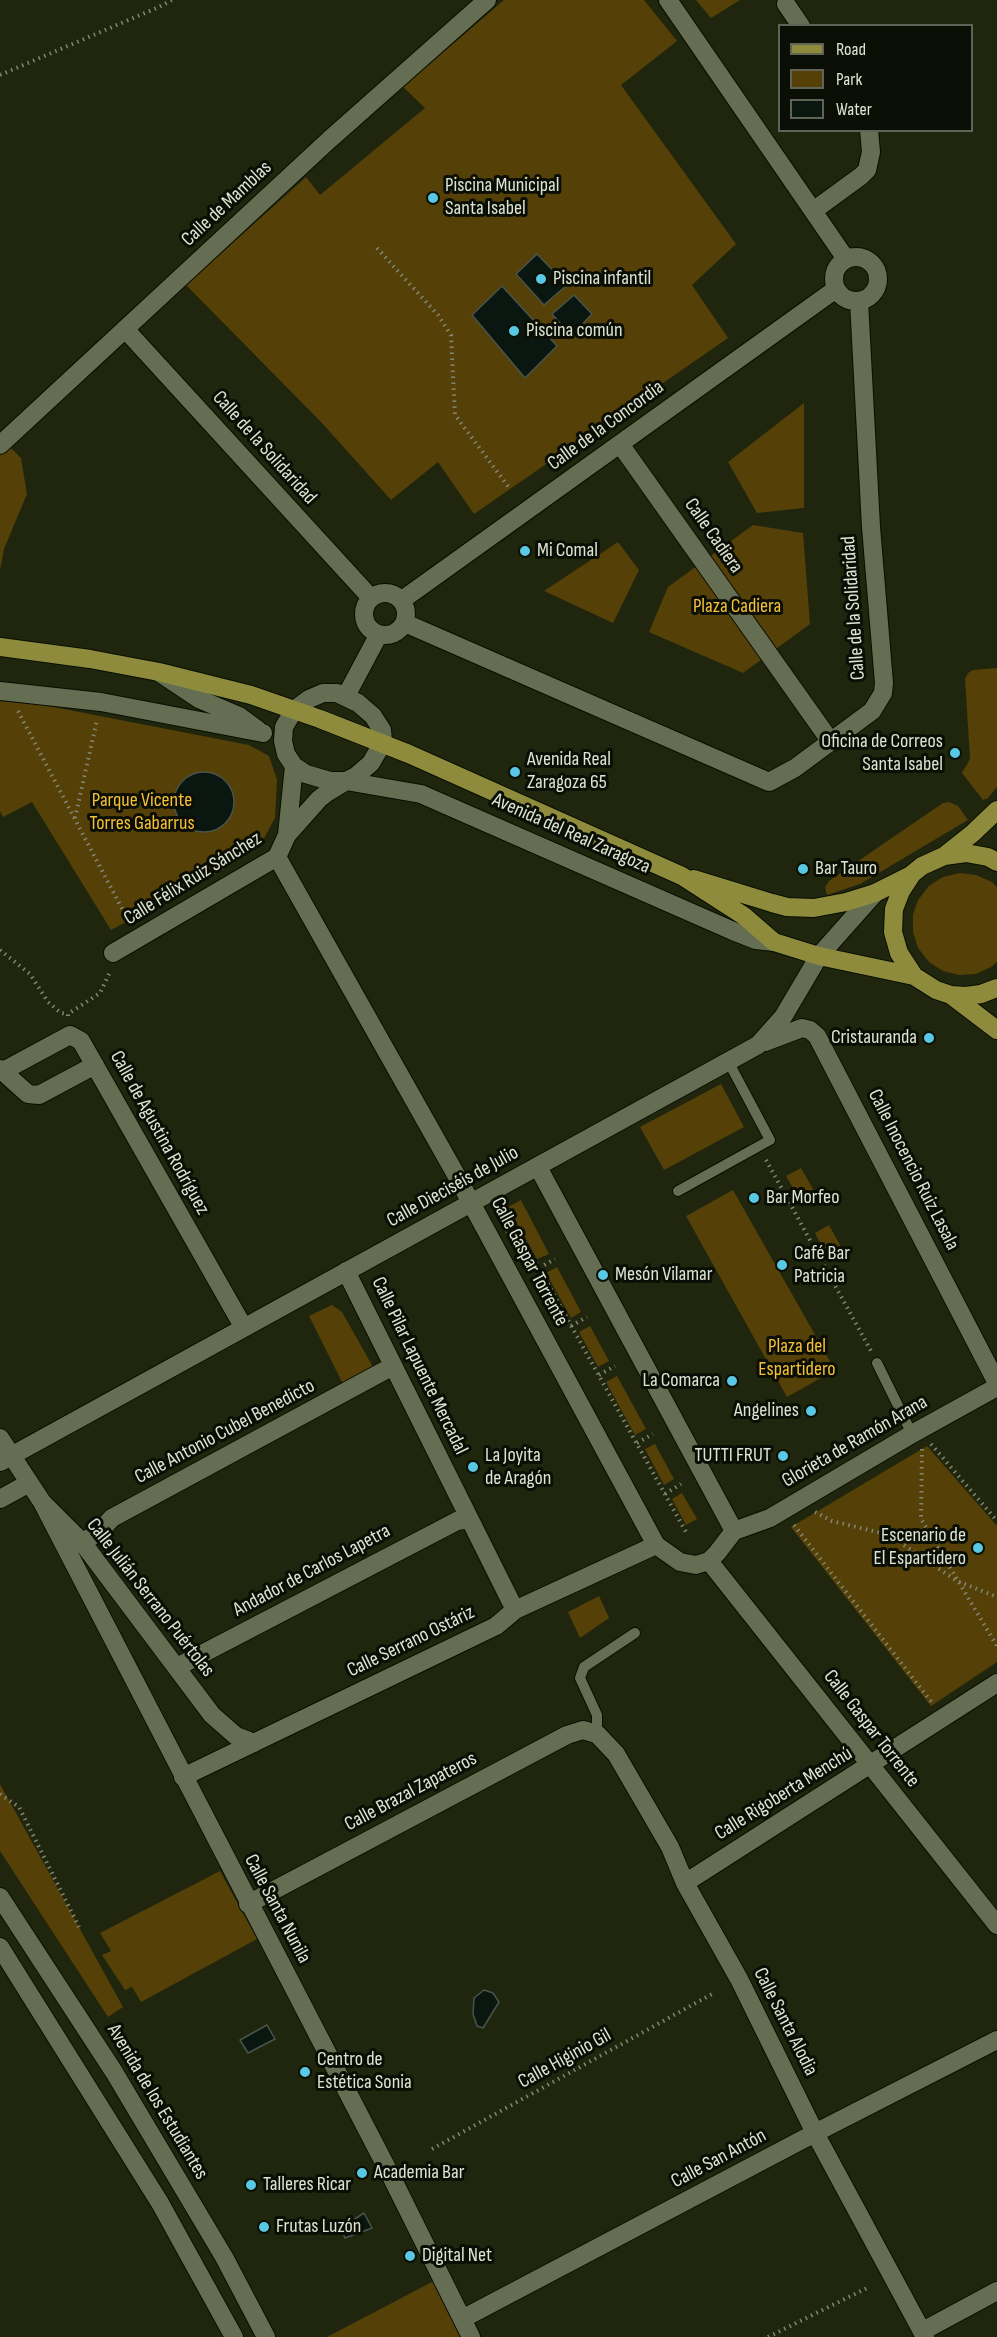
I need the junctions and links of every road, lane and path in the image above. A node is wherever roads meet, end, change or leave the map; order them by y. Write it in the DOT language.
graph roads {
  1 [pos="172,0"];
  2 [pos="487,0"];
  3 [pos="668,0"];
  4 [pos="786,4"];
  5 [pos="800,24"];
  6 [pos="0,75"];
  7 [pos="869,132"];
  8 [pos="813,211"];
  9 [pos="377,248"];
  10 [pos="846,259"];
  11 [pos="837,289"];
  12 [pos="859,301"];
  13 [pos="125,329"];
  14 [pos="620,444"];
  15 [pos="0,445"];
  16 [pos="510,489"];
  17 [pos="371,598"];
  18 [pos="402,600"];
  19 [pos="405,623"];
  20 [pos="379,634"];
  21 [pos="0,647"];
  22 [pos="159,672"];
  23 [pos="4,691"];
  24 [pos="346,696"];
  25 [pos="101,702"];
  26 [pos="294,710"];
  27 [pos="263,733"];
  28 [pos="383,742"];
  29 [pos="831,742"];
  30 [pos="284,749"];
  31 [pos="294,766"];
  32 [pos="346,781"];
  33 [pos="997,810"];
  34 [pos="75,819"];
  35 [pos="287,835"];
  36 [pos="944,856"];
  37 [pos="278,857"];
  38 [pos="997,862"];
  39 [pos="912,874"];
  40 [pos="682,876"];
  41 [pos="875,893"];
  42 [pos="138,939"];
  43 [pos="774,942"];
  44 [pos="0,950"];
  45 [pos="113,953"];
  46 [pos="819,956"];
  47 [pos="914,976"];
  48 [pos="997,988"];
  49 [pos="951,995"];
  50 [pos="68,1014"];
  51 [pos="997,1030"];
  52 [pos="70,1035"];
  53 [pos="758,1045"];
  54 [pos="728,1061"];
  55 [pos="96,1065"];
  56 [pos="1,1070"];
  57 [pos="759,1146"];
  58 [pos="538,1167"];
  59 [pos="678,1191"];
  60 [pos="471,1203"];
  61 [pos="506,1241"];
  62 [pos="555,1259"];
  63 [pos="539,1268"];
  64 [pos="346,1271"];
  65 [pos="587,1317"];
  66 [pos="571,1326"];
  67 [pos="244,1328"];
  68 [pos="878,1364"];
  69 [pos="393,1366"];
  70 [pos="615,1366"];
  71 [pos="599,1375"];
  72 [pos="997,1385"];
  73 [pos="653,1434"];
  74 [pos="0,1438"];
  75 [pos="917,1440"];
  76 [pos="929,1442"];
  77 [pos="637,1443"];
  78 [pos="6,1458"];
  79 [pos="30,1483"];
  80 [pos="681,1484"];
  81 [pos="665,1494"];
  82 [pos="0,1499"];
  83 [pos="42,1502"];
  84 [pos="811,1510"];
  85 [pos="470,1519"];
  86 [pos="997,1521"];
  87 [pos="791,1522"];
  88 [pos="734,1531"];
  89 [pos="687,1532"];
  90 [pos="82,1542"];
  91 [pos="656,1545"];
  92 [pos="709,1561"];
  93 [pos="957,1581"];
  94 [pos="997,1597"];
  95 [pos="515,1610"];
  96 [pos="635,1633"];
  97 [pos="997,1646"];
  98 [pos="177,1667"];
  99 [pos="997,1683"];
  100 [pos="935,1707"];
  101 [pos="597,1734"];
  102 [pos="255,1743"];
  103 [pos="871,1765"];
  104 [pos="183,1778"];
  105 [pos="0,1794"];
  106 [pos="685,1883"];
  107 [pos="0,1897"];
  108 [pos="249,1904"];
  109 [pos="997,1925"];
  110 [pos="79,1927"];
  111 [pos="0,1947"];
  112 [pos="712,1994"];
  113 [pos="997,2040"];
  114 [pos="815,2133"];
  115 [pos="432,2149"];
  116 [pos="867,2288"];
  117 [pos="997,2291"];
  118 [pos="462,2319"];
  119 [pos="924,2334"];
  120 [pos="234,2337"];
  121 [pos="266,2337"];
  122 [pos="471,2337"];
  123 [pos="768,2337"];
  1 -- 6 [label="path"];
  2 -- 13 [label="street, Calle de Mamblas"];
  3 -- 8 [label="street"];
  4 -- 5 [label="street"];
  7 -- 8 [label="street"];
  8 -- 10 [label="street"];
  9 -- 16 [label="path"];
  10 -- 11 [label="street"];
  10 -- 12 [label="street"];
  11 -- 12 [label="street"];
  11 -- 14 [label="street, Calle de la Concordia"];
  12 -- 29 [label="street, Calle de la Solidaridad"];
  13 -- 15 [label="street, Calle de Mamblas"];
  13 -- 17 [label="street, Calle de la Solidaridad"];
  14 -- 18 [label="street, Calle de la Concordia"];
  14 -- 29 [label="street, Calle Cadiera"];
  17 -- 18 [label="street"];
  17 -- 20 [label="street"];
  18 -- 19 [label="street"];
  19 -- 20 [label="street"];
  19 -- 29 [label="street, Calle de la Solidaridad"];
  20 -- 24 [label="street"];
  21 -- 22 [label="main road, Avenida del Real Zaragoza"];
  22 -- 26 [label="main road, Avenida del Real Zaragoza"];
  22 -- 27 [label="street, Avenida del Real Zaragoza"];
  23 -- 25 [label="street, Avenida del Real Zaragoza"];
  23 -- 34 [label="path"];
  24 -- 26 [label="street"];
  24 -- 28 [label="street"];
  25 -- 27 [label="street, Avenida del Real Zaragoza"];
  25 -- 34 [label="path"];
  26 -- 28 [label="main road, Avenida del Real Zaragoza"];
  26 -- 30 [label="street"];
  27 -- 30 [label="street, Avenida del Real Zaragoza"];
  28 -- 32 [label="street"];
  28 -- 40 [label="main road, Avenida del Real Zaragoza"];
  30 -- 31 [label="street, Avenida del Real Zaragoza"];
  31 -- 32 [label="street, Avenida del Real Zaragoza"];
  31 -- 35 [label="street, Calle Félix Ruiz Sánchez"];
  32 -- 35 [label="street, Calle Félix Ruiz Sánchez"];
  32 -- 43 [label="street, Avenida del Real Zaragoza"];
  33 -- 36 [label="main road"];
  34 -- 42 [label="path"];
  35 -- 37 [label="street, Calle Félix Ruiz Sánchez"];
  36 -- 38 [label="main road"];
  36 -- 39 [label="main road, Avenida del Real Zaragoza"];
  37 -- 42 [label="street, Calle Félix Ruiz Sánchez"];
  37 -- 60 [label="street, Calle Gaspar Torrente"];
  39 -- 41 [label="main road, Avenida del Real Zaragoza"];
  39 -- 47 [label="main road"];
  40 -- 41 [label="main road, Avenida del Real Zaragoza"];
  40 -- 43 [label="main road, Avenida del Real Zaragoza"];
  41 -- 46 [label="street, Calle Dieciséis de Julio"];
  42 -- 45 [label="street, Calle Félix Ruiz Sánchez"];
  43 -- 46 [label="main road, Avenida del Real Zaragoza"];
  44 -- 50 [label="path"];
  45 -- 50 [label="path"];
  46 -- 47 [label="main road, Avenida del Real Zaragoza"];
  46 -- 53 [label="street, Calle Dieciséis de Julio"];
  47 -- 49 [label="main road"];
  48 -- 49 [label="main road"];
  49 -- 51 [label="main road"];
  50 -- 52 [label="path"];
  52 -- 55 [label="street, Calle de Agustina Rodríguez"];
  52 -- 56 [label="street"];
  53 -- 54 [label="street, Calle Dieciséis de Julio"];
  53 -- 72 [label="street, Calle Inocencio Ruiz Lasala"];
  54 -- 57 [label="lane"];
  54 -- 58 [label="street, Calle Dieciséis de Julio"];
  55 -- 56 [label="street"];
  55 -- 67 [label="street, Calle de Agustina Rodríguez"];
  57 -- 59 [label="lane"];
  57 -- 68 [label="path"];
  58 -- 60 [label="street, Calle Dieciséis de Julio"];
  58 -- 88 [label="street"];
  60 -- 64 [label="street, Calle Dieciséis de Julio"];
  60 -- 91 [label="street, Calle Gaspar Torrente"];
  61 -- 63 [label="path"];
  62 -- 63 [label="path"];
  63 -- 66 [label="path"];
  64 -- 67 [label="street, Calle Dieciséis de Julio"];
  64 -- 69 [label="street, Calle Pilar Lapuente Mercadal"];
  65 -- 66 [label="path"];
  66 -- 71 [label="path"];
  67 -- 78 [label="street, Calle Dieciséis de Julio"];
  68 -- 75 [label="lane"];
  69 -- 85 [label="street, Calle Pilar Lapuente Mercadal"];
  69 -- 90 [label="street, Calle Antonio Cubel Benedicto"];
  70 -- 71 [label="path"];
  71 -- 77 [label="path"];
  72 -- 75 [label="street, Glorieta de Ramón Arana"];
  73 -- 77 [label="path"];
  74 -- 78 [label="street, Calle Julián Serrano Puértolas"];
  75 -- 88 [label="street, Glorieta de Ramón Arana"];
  75 -- 93 [label="path"];
  76 -- 86 [label="path"];
  77 -- 81 [label="path"];
  78 -- 79 [label="street, Calle Julián Serrano Puértolas"];
  79 -- 82 [label="street"];
  79 -- 83 [label="street, Calle Julián Serrano Puértolas"];
  80 -- 81 [label="path"];
  81 -- 89 [label="path"];
  83 -- 90 [label="street, Calle Julián Serrano Puértolas"];
  83 -- 104 [label="street, Calle Santa Nunila"];
  84 -- 93 [label="path"];
  85 -- 95 [label="street, Calle Pilar Lapuente Mercadal"];
  85 -- 98 [label="street, Andador de Carlos Lapetra"];
  87 -- 100 [label="path"];
  88 -- 92 [label="street"];
  90 -- 98 [label="street, Calle Julián Serrano Puértolas"];
  91 -- 92 [label="street, Calle Gaspar Torrente"];
  91 -- 95 [label="street, Calle Serrano Ostáriz"];
  92 -- 103 [label="street, Calle Gaspar Torrente"];
  93 -- 94 [label="path"];
  93 -- 97 [label="path"];
  95 -- 102 [label="street, Calle Serrano Ostáriz"];
  96 -- 101 [label="lane"];
  98 -- 102 [label="street, Calle Julián Serrano Puértolas"];
  99 -- 103 [label="street, Calle Rigoberta Menchú"];
  101 -- 106 [label="street, Calle Santa Alodia"];
  101 -- 108 [label="street, Calle Brazal Zapateros"];
  102 -- 104 [label="street, Calle Serrano Ostáriz"];
  103 -- 106 [label="street, Calle Rigoberta Menchú"];
  103 -- 109 [label="street, Calle Gaspar Torrente"];
  104 -- 108 [label="street, Calle Santa Nunila"];
  105 -- 110 [label="path"];
  106 -- 114 [label="street, Calle Santa Alodia"];
  107 -- 121 [label="street, Avenida de los Estudiantes"];
  108 -- 118 [label="street, Calle Santa Nunila"];
  111 -- 120 [label="street"];
  112 -- 115 [label="path, Calle Higinio Gil"];
  113 -- 114 [label="street, Calle San Antón"];
  114 -- 118 [label="street, Calle San Antón"];
  114 -- 119 [label="street, Calle Santa Alodia"];
  116 -- 123 [label="path"];
  117 -- 119 [label="street"];
  118 -- 122 [label="street, Calle Santa Nunila"];
}
